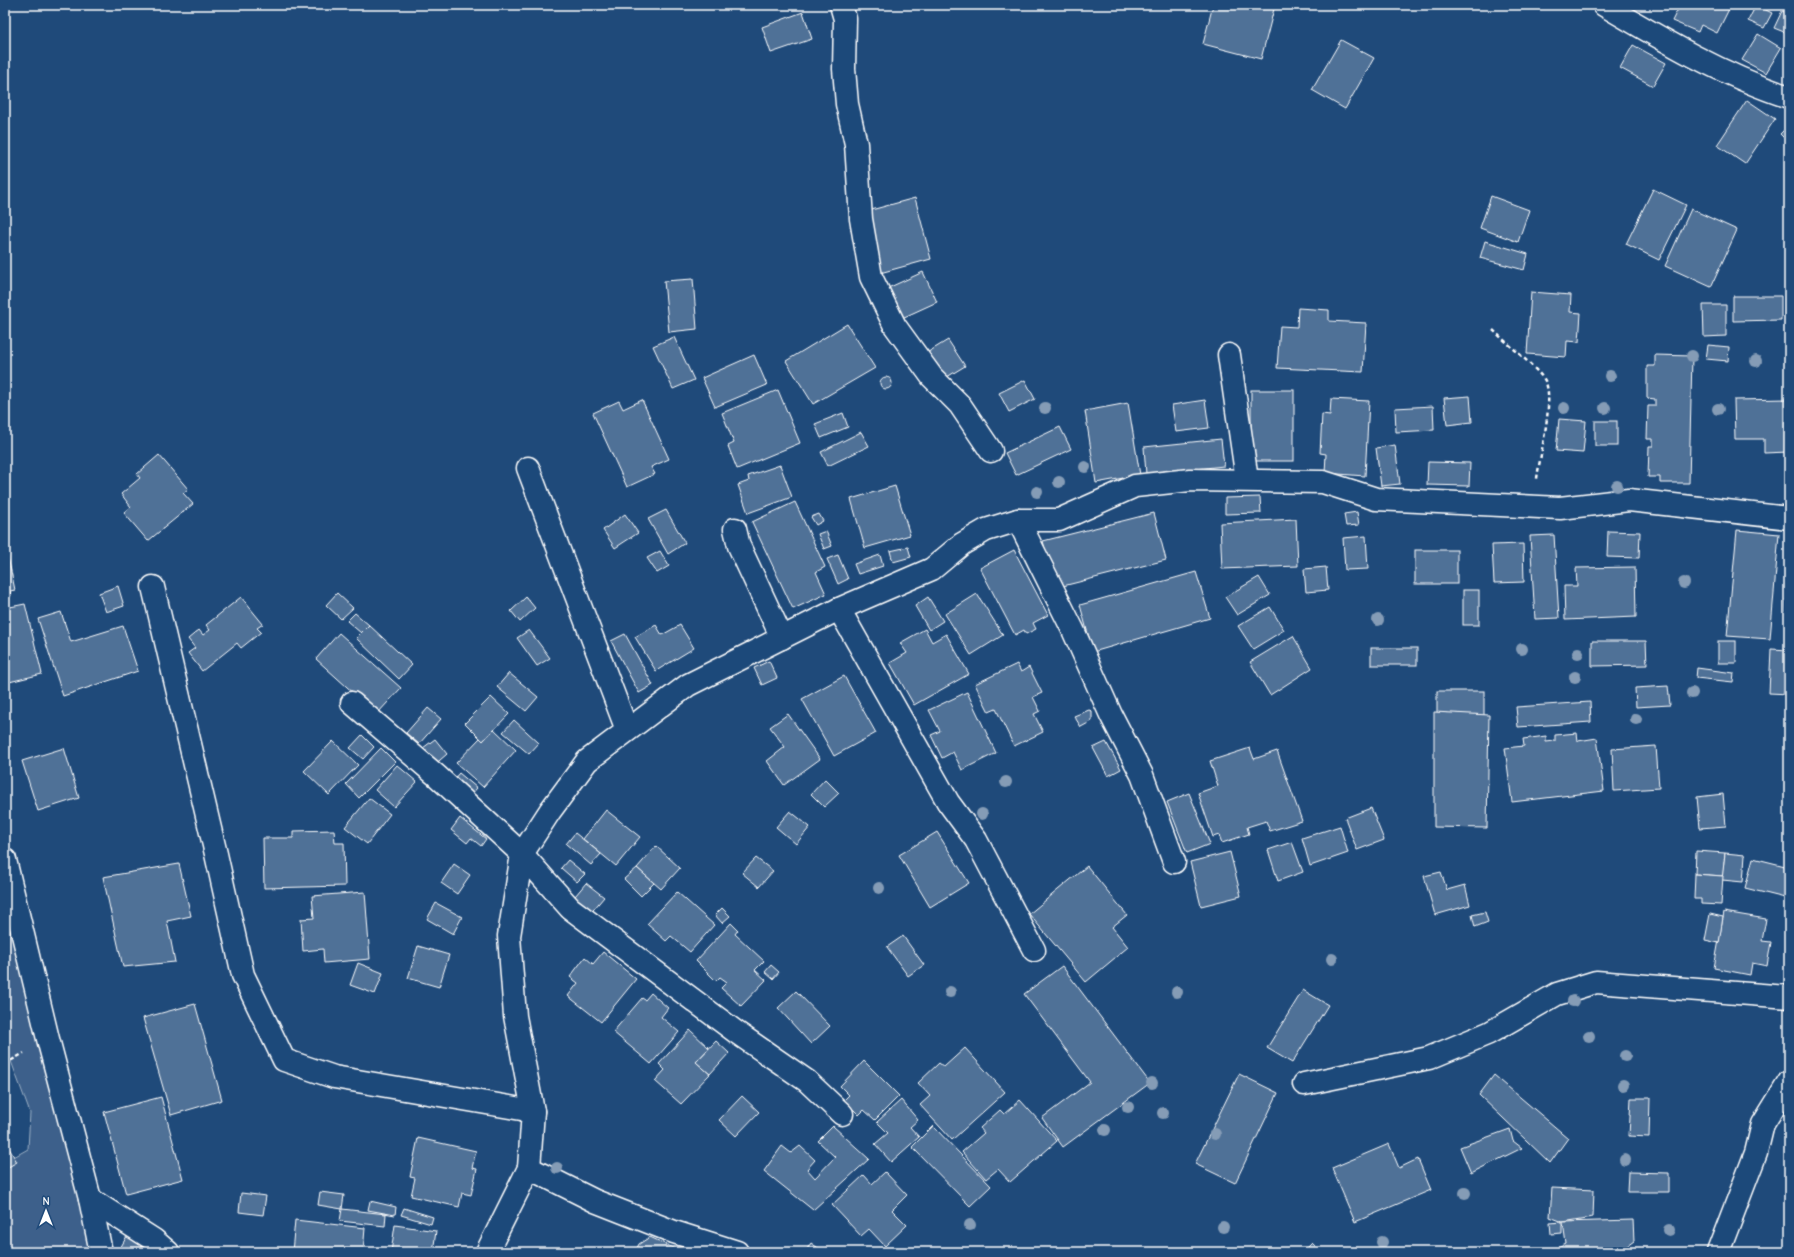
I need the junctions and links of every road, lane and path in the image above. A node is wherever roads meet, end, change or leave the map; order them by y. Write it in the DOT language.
graph roads {
  1 [pos="841,5"];
  2 [pos="1604,5"];
  3 [pos="1789,97"];
  4 [pos="1493,330"];
  5 [pos="1228,355"];
  6 [pos="991,451"];
  7 [pos="528,468"];
  8 [pos="1246,480"];
  9 [pos="1535,508"];
  10 [pos="1789,518"];
  11 [pos="1018,520"];
  12 [pos="735,529"];
  13 [pos="152,587"];
  14 [pos="839,609"];
  15 [pos="782,638"];
  16 [pos="352,703"];
  17 [pos="627,730"];
  18 [pos="522,854"];
  19 [pos="5,860"];
  20 [pos="1174,862"];
  21 [pos="1034,950"];
  22 [pos="1789,997"];
  23 [pos="1789,1082"];
  24 [pos="1304,1084"];
  25 [pos="533,1111"];
  26 [pos="842,1114"];
  27 [pos="529,1168"];
  28 [pos="90,1199"];
  29 [pos="101,1252"];
  30 [pos="168,1252"];
  31 [pos="488,1252"];
  32 [pos="737,1252"];
  33 [pos="1718,1252"];
  1 -- 6 [label="street"];
  2 -- 3 [label="street"];
  4 -- 9 [label="path"];
  5 -- 8 [label="street"];
  7 -- 17 [label="street"];
  8 -- 9 [label="street"];
  8 -- 11 [label="street"];
  9 -- 10 [label="street"];
  11 -- 14 [label="street"];
  11 -- 20 [label="street"];
  12 -- 15 [label="street"];
  13 -- 25 [label="street"];
  14 -- 15 [label="street"];
  14 -- 21 [label="street"];
  15 -- 17 [label="street"];
  16 -- 18 [label="street"];
  17 -- 18 [label="street"];
  18 -- 25 [label="street"];
  18 -- 26 [label="street"];
  19 -- 28 [label="street"];
  22 -- 24 [label="street"];
  23 -- 33 [label="street"];
  25 -- 27 [label="street"];
  27 -- 31 [label="street"];
  27 -- 32 [label="street"];
  28 -- 29 [label="street"];
  28 -- 30 [label="street"];
}
